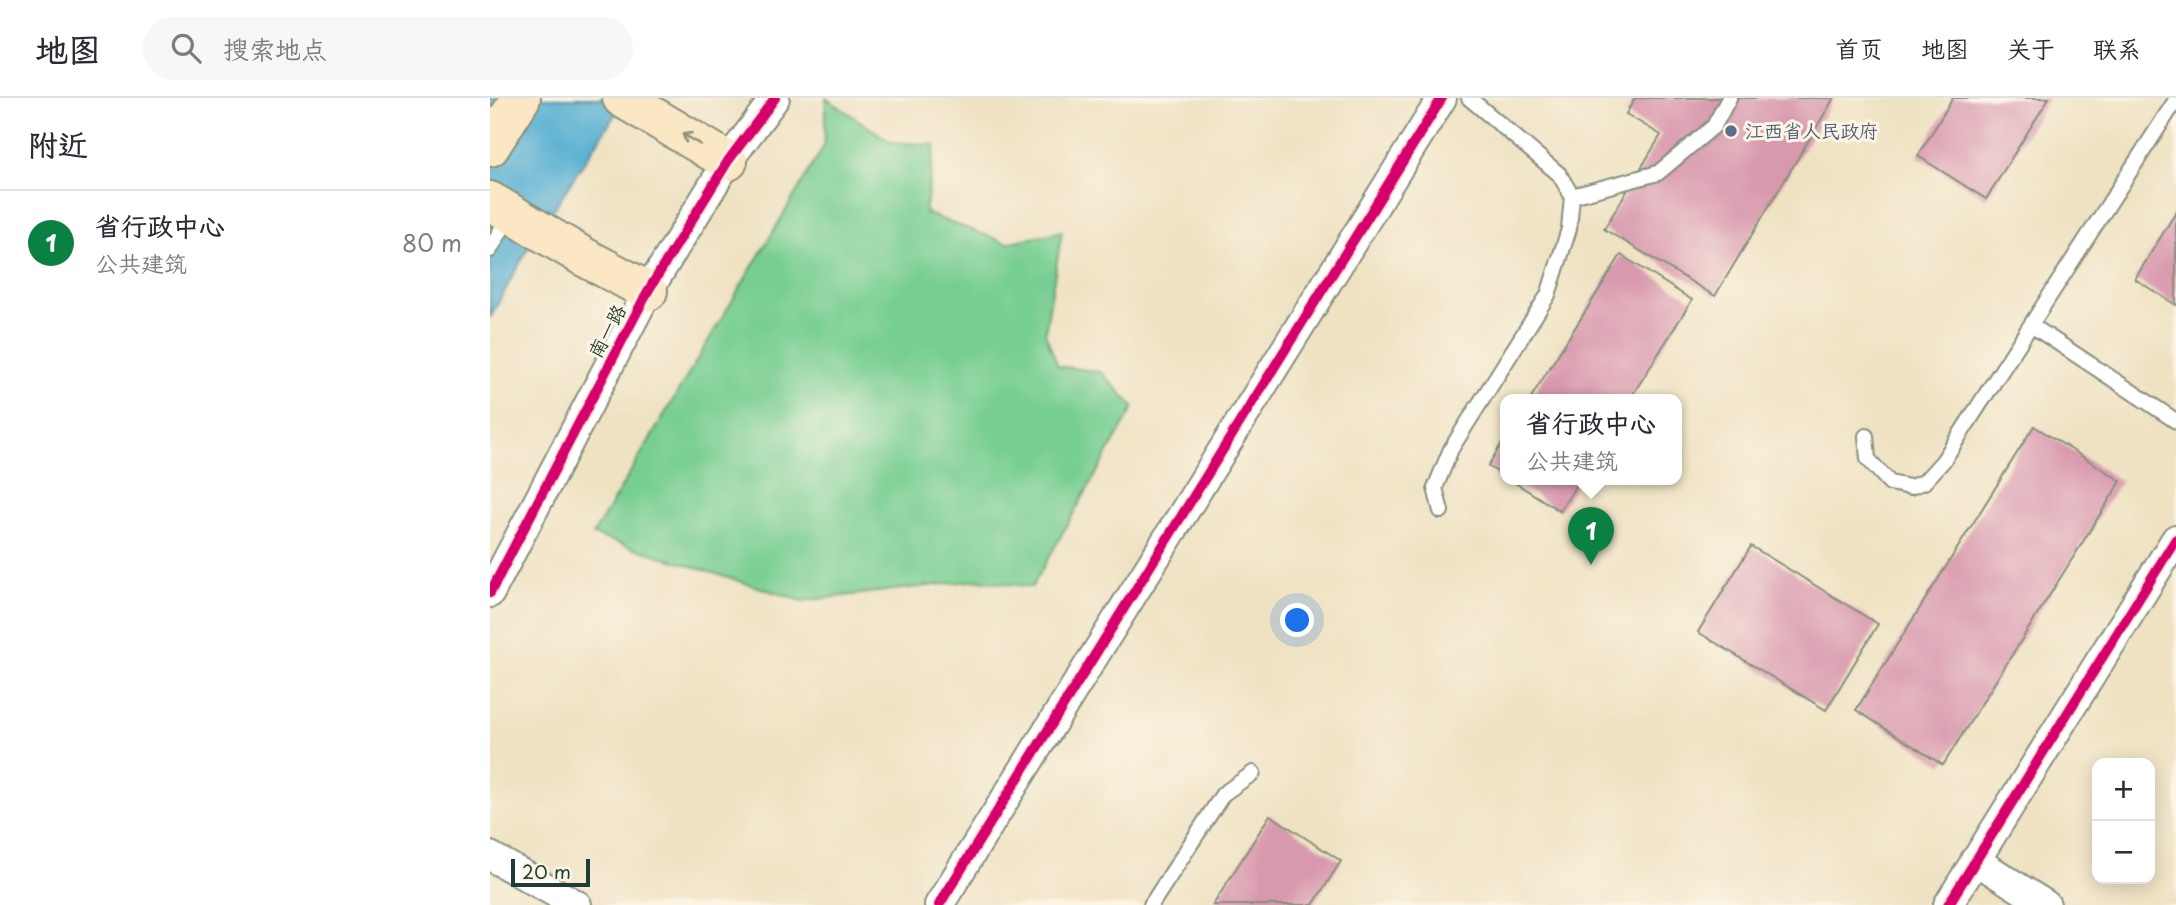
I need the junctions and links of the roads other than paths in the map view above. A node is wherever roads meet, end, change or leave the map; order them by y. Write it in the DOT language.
graph roads {
  1 [pos="521,98"];
  2 [pos="775,98"];
  3 [pos="1442,98"];
  4 [pos="1469,98"];
  5 [pos="1729,98"];
  6 [pos="2176,100"];
  7 [pos="638,107"];
  8 [pos="490,147"];
  9 [pos="728,161"];
  10 [pos="1572,196"];
  11 [pos="500,207"];
  12 [pos="492,256"];
  13 [pos="648,291"];
  14 [pos="2031,325"];
  15 [pos="2176,421"];
  16 [pos="1866,436"];
  17 [pos="1441,511"];
  18 [pos="2176,539"];
  19 [pos="490,593"];
  20 [pos="1253,773"];
  21 [pos="490,856"];
  22 [pos="1975,860"];
  23 [pos="577,905"];
  24 [pos="939,905"];
  25 [pos="1152,905"];
  26 [pos="1948,905"];
  27 [pos="2046,905"];
  1 -- 8 [label="street"];
  2 -- 9 [label="street, 南一路"];
  3 -- 24 [label="street"];
  4 -- 10 [label="lane"];
  5 -- 10 [label="lane"];
  6 -- 14 [label="lane"];
  9 -- 7 [label="street, one-way"];
  9 -- 13 [label="street, 南一路"];
  10 -- 17 [label="lane"];
  11 -- 12 [label="lane"];
  11 -- 13 [label="street"];
  13 -- 19 [label="street, 南一路"];
  14 -- 15 [label="lane"];
  14 -- 16 [label="lane"];
  18 -- 22 [label="street"];
  20 -- 25 [label="lane"];
  21 -- 23 [label="street"];
  22 -- 26 [label="street"];
  22 -- 27 [label="street"];
}
